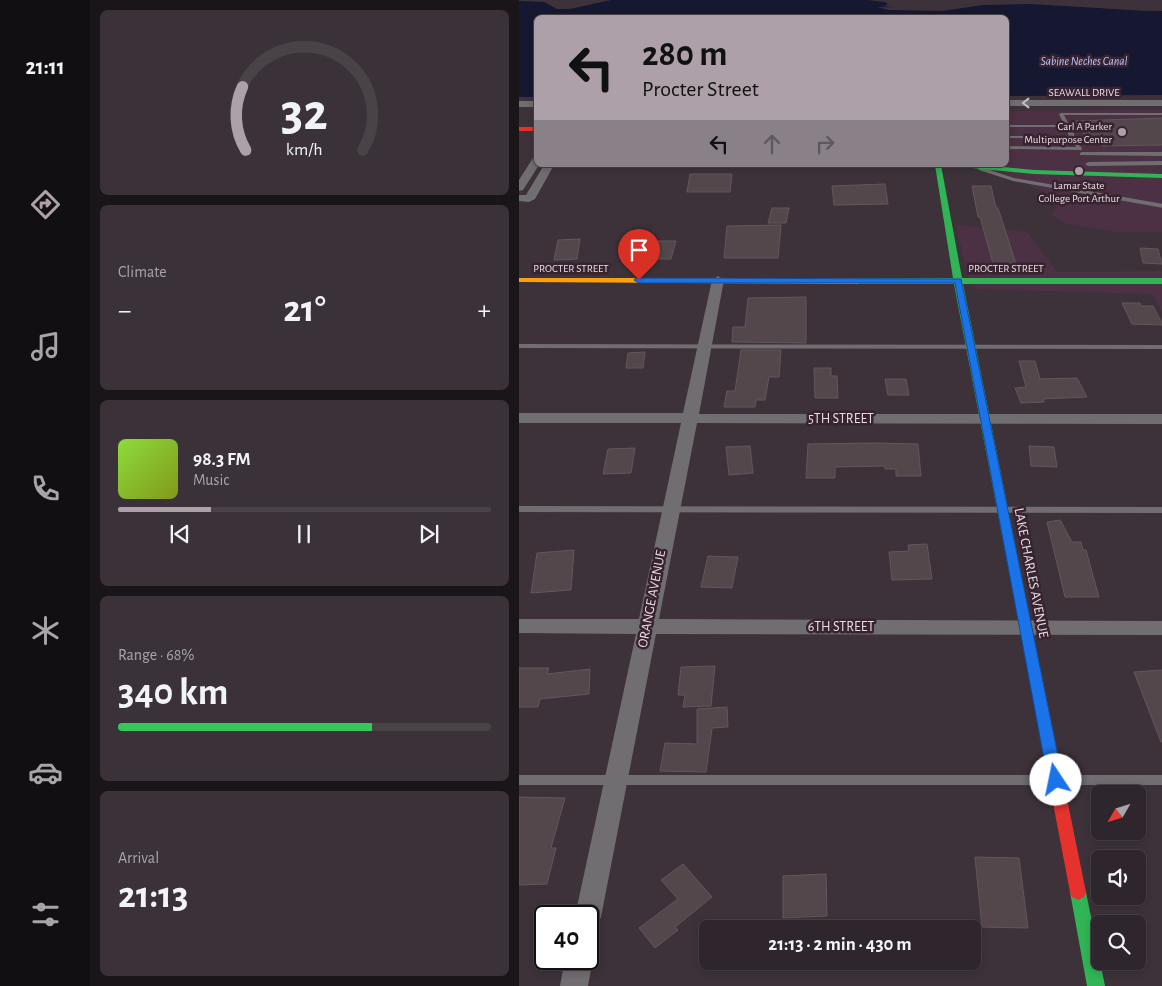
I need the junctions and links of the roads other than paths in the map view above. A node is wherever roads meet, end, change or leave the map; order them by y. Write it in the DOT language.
graph roads {
  1 [pos="1009,103"];
  2 [pos="1162,103"];
  3 [pos="519,104"];
  4 [pos="534,104"];
  5 [pos="1162,114"];
  6 [pos="1009,126"];
  7 [pos="1067,126"];
  8 [pos="519,129"];
  9 [pos="534,129"];
  10 [pos="1009,137"];
  11 [pos="1073,137"];
  12 [pos="1009,148"];
  13 [pos="1079,148"];
  14 [pos="1082,154"];
  15 [pos="1162,154"];
  16 [pos="1088,164"];
  17 [pos="1162,164"];
  18 [pos="534,165"];
  19 [pos="548,167"];
  20 [pos="938,167"];
  21 [pos="970,167"];
  22 [pos="982,167"];
  23 [pos="1094,174"];
  24 [pos="1162,176"];
  25 [pos="519,188"];
  26 [pos="519,198"];
  27 [pos="1162,206"];
  28 [pos="519,280"];
  29 [pos="718,280"];
  30 [pos="958,281"];
  31 [pos="1162,281"];
  32 [pos="519,346"];
  33 [pos="704,346"];
  34 [pos="971,346"];
  35 [pos="1162,347"];
  36 [pos="519,418"];
  37 [pos="689,418"];
  38 [pos="986,419"];
  39 [pos="1162,419"];
  40 [pos="519,509"];
  41 [pos="670,509"];
  42 [pos="1003,510"];
  43 [pos="1162,510"];
  44 [pos="519,626"];
  45 [pos="647,626"];
  46 [pos="1026,627"];
  47 [pos="1162,628"];
  48 [pos="519,780"];
  49 [pos="615,780"];
  50 [pos="1056,780"];
  51 [pos="1162,780"];
  52 [pos="590,905"];
  53 [pos="577,970"];
  54 [pos="574,986"];
  55 [pos="1096,986"];
  2 -- 1 [label="street, SEAWALL DRIVE, one-way"];
  3 -- 4 [label="street"];
  5 -- 7 [label="lane"];
  6 -- 7 [label="lane"];
  7 -- 11 [label="lane"];
  8 -- 9 [label="street"];
  10 -- 11 [label="lane"];
  11 -- 13 [label="lane"];
  12 -- 13 [label="lane"];
  13 -- 14 [label="lane"];
  14 -- 15 [label="lane"];
  14 -- 16 [label="lane"];
  16 -- 17 [label="lane"];
  16 -- 23 [label="lane"];
  18 -- 25 [label="street"];
  19 -- 26 [label="street"];
  20 -- 30 [label="street, LAKE CHARLES AVENUE"];
  21 -- 27 [label="lane"];
  22 -- 23 [label="street"];
  23 -- 24 [label="street"];
  28 -- 29 [label="street, PROCTER STREET"];
  29 -- 30 [label="street, PROCTER STREET"];
  29 -- 33 [label="street, ORANGE AVENUE"];
  30 -- 31 [label="street, PROCTER STREET"];
  30 -- 34 [label="street, LAKE CHARLES AVENUE"];
  32 -- 33 [label="lane"];
  33 -- 34 [label="lane"];
  33 -- 37 [label="street, ORANGE AVENUE"];
  34 -- 35 [label="lane"];
  34 -- 38 [label="street, LAKE CHARLES AVENUE"];
  36 -- 37 [label="street, 5TH STREET"];
  37 -- 38 [label="street, 5TH STREET"];
  37 -- 41 [label="street, ORANGE AVENUE"];
  38 -- 39 [label="street, 5TH STREET"];
  38 -- 42 [label="street, LAKE CHARLES AVENUE"];
  40 -- 41 [label="lane"];
  41 -- 42 [label="lane"];
  41 -- 45 [label="street, ORANGE AVENUE"];
  42 -- 43 [label="lane"];
  42 -- 46 [label="street, LAKE CHARLES AVENUE"];
  44 -- 45 [label="street, 6TH STREET"];
  45 -- 46 [label="street, 6TH STREET"];
  45 -- 49 [label="street, ORANGE AVENUE"];
  46 -- 47 [label="street, 6TH STREET"];
  46 -- 50 [label="street, LAKE CHARLES AVENUE"];
  48 -- 49 [label="lane"];
  49 -- 50 [label="lane"];
  49 -- 52 [label="street, ORANGE AVENUE"];
  50 -- 51 [label="lane"];
  50 -- 55 [label="street, LAKE CHARLES AVENUE"];
  53 -- 54 [label="street"];
}
